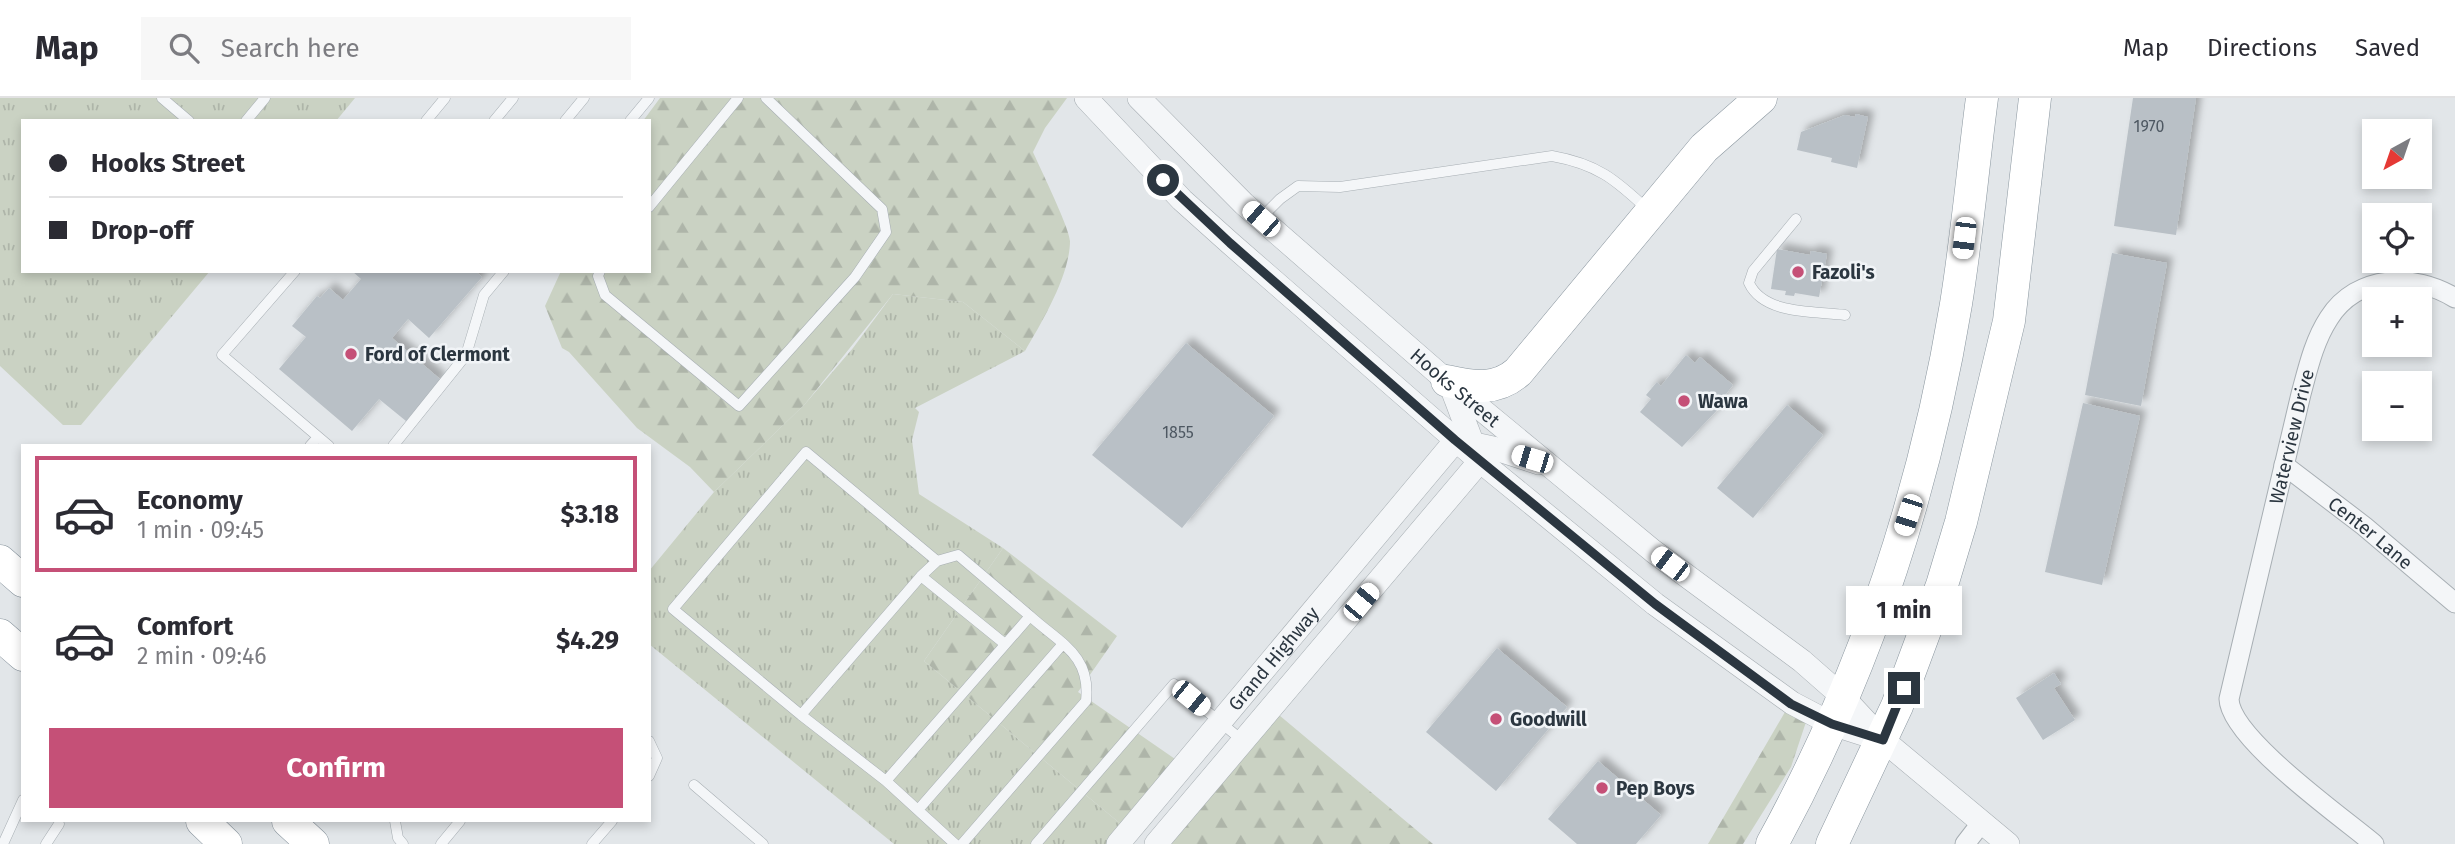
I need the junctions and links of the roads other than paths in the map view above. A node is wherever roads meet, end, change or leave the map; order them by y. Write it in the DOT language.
graph roads {
  1 [pos="162,98"];
  2 [pos="265,98"];
  3 [pos="446,98"];
  4 [pos="513,98"];
  5 [pos="584,98"];
  6 [pos="649,98"];
  7 [pos="738,98"];
  8 [pos="766,98"];
  9 [pos="1086,98"];
  10 [pos="1139,98"];
  11 [pos="1761,98"];
  12 [pos="1982,98"];
  13 [pos="2035,98"];
  14 [pos="187,119"];
  15 [pos="248,119"];
  16 [pos="428,119"];
  17 [pos="496,119"];
  18 [pos="567,119"];
  19 [pos="632,119"];
  20 [pos="651,205"];
  21 [pos="1651,213"];
  22 [pos="1261,219"];
  23 [pos="1796,219"];
  24 [pos="293,273"];
  25 [pos="502,273"];
  26 [pos="599,273"];
  27 [pos="2455,298"];
  28 [pos="1845,315"];
  29 [pos="1447,381"];
  30 [pos="318,437"];
  31 [pos="312,444"];
  32 [pos="327,444"];
  33 [pos="395,444"];
  34 [pos="1469,448"];
  35 [pos="2284,465"];
  36 [pos="1565,477"];
  37 [pos="0,561"];
  38 [pos="937,561"];
  39 [pos="921,576"];
  40 [pos="21,579"];
  41 [pos="2455,603"];
  42 [pos="1030,617"];
  43 [pos="1005,645"];
  44 [pos="1062,645"];
  45 [pos="1837,710"];
  46 [pos="801,715"];
  47 [pos="1220,722"];
  48 [pos="1883,740"];
  49 [pos="1243,741"];
  50 [pos="651,745"];
  51 [pos="651,772"];
  52 [pos="886,781"];
  53 [pos="694,785"];
  54 [pos="21,804"];
  55 [pos="918,810"];
  56 [pos="203,822"];
  57 [pos="289,822"];
  58 [pos="395,822"];
  59 [pos="459,822"];
  60 [pos="610,822"];
  61 [pos="1982,822"];
  62 [pos="59,824"];
  63 [pos="3,844"];
  64 [pos="46,844"];
  65 [pos="226,844"];
  66 [pos="313,844"];
  67 [pos="403,844"];
  68 [pos="442,844"];
  69 [pos="592,844"];
  70 [pos="763,844"];
  71 [pos="955,844"];
  72 [pos="962,844"];
  73 [pos="1036,844"];
  74 [pos="1118,844"];
  75 [pos="1156,844"];
  76 [pos="1772,844"];
  77 [pos="1832,844"];
  78 [pos="1965,844"];
  79 [pos="2008,844"];
  80 [pos="2374,844"];
  1 -- 14 [label="lane"];
  2 -- 15 [label="lane"];
  3 -- 16 [label="lane"];
  4 -- 17 [label="lane"];
  5 -- 18 [label="lane"];
  6 -- 19 [label="lane"];
  7 -- 20 [label="lane"];
  8 -- 26 [label="lane"];
  9 -- 34 [label="street, Hooks Street"];
  10 -- 22 [label="street, Hooks Street"];
  11 -- 21 [label="highway"];
  12 -- 45 [label="highway"];
  13 -- 48 [label="highway"];
  21 -- 22 [label="lane"];
  21 -- 29 [label="highway"];
  22 -- 29 [label="street, Hooks Street"];
  23 -- 28 [label="lane"];
  24 -- 30 [label="lane"];
  25 -- 33 [label="lane"];
  27 -- 35 [label="street, Waterview Drive"];
  29 -- 34 [label="street"];
  29 -- 36 [label="street, Hooks Street"];
  30 -- 31 [label="lane"];
  30 -- 32 [label="lane"];
  34 -- 36 [label="street"];
  34 -- 45 [label="street, Hooks Street"];
  34 -- 47 [label="street, Grand Highway"];
  34 -- 49 [label="street, Grand Highway"];
  35 -- 41 [label="street, Center Lane"];
  35 -- 80 [label="street, Waterview Drive"];
  36 -- 45 [label="street, Hooks Street"];
  37 -- 40 [label="highway"];
  38 -- 39 [label="lane"];
  38 -- 42 [label="lane"];
  38 -- 46 [label="lane"];
  39 -- 43 [label="lane"];
  39 -- 46 [label="lane"];
  42 -- 43 [label="lane"];
  42 -- 44 [label="lane"];
  43 -- 52 [label="lane"];
  44 -- 55 [label="lane"];
  44 -- 72 [label="lane"];
  45 -- 48 [label="street, Hooks Street"];
  45 -- 76 [label="highway"];
  46 -- 52 [label="lane"];
  47 -- 49 [label="lane"];
  47 -- 73 [label="lane"];
  47 -- 74 [label="street, Grand Highway"];
  48 -- 61 [label="street, Hooks Street"];
  48 -- 77 [label="highway"];
  49 -- 75 [label="street, Grand Highway"];
  50 -- 51 [label="lane"];
  52 -- 55 [label="lane"];
  53 -- 70 [label="lane"];
  54 -- 63 [label="lane"];
  55 -- 71 [label="lane"];
  56 -- 65 [label="highway"];
  57 -- 66 [label="highway"];
  58 -- 67 [label="lane"];
  59 -- 68 [label="lane"];
  60 -- 69 [label="lane"];
  61 -- 78 [label="street"];
  61 -- 79 [label="street, Hooks Street"];
  62 -- 64 [label="lane"];
}
